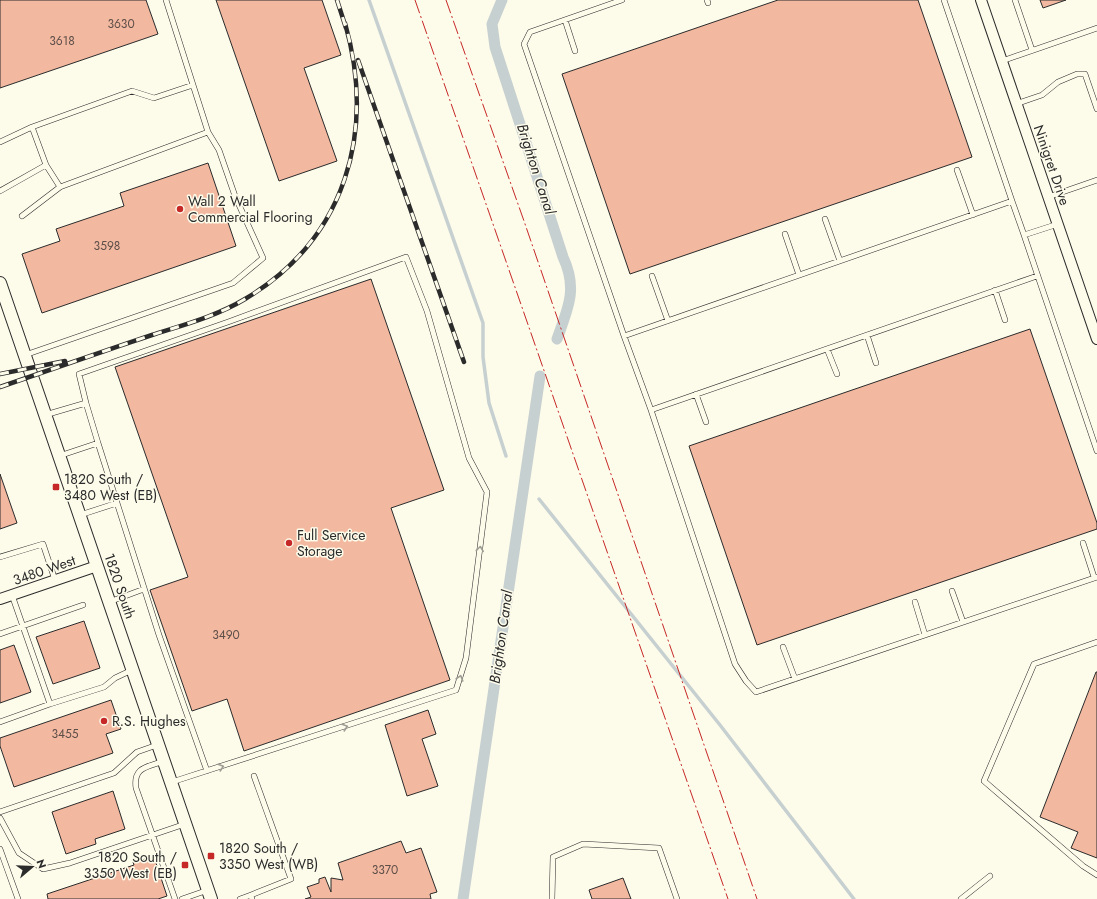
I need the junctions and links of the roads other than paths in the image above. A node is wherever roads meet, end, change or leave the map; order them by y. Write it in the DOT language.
graph roads {
  1 [pos="166,0"];
  2 [pos="622,0"];
  3 [pos="944,0"];
  4 [pos="981,0"];
  5 [pos="1015,0"];
  6 [pos="565,20"];
  7 [pos="1097,28"];
  8 [pos="1032,50"];
  9 [pos="575,51"];
  10 [pos="1002,61"];
  11 [pos="193,85"];
  12 [pos="1016,104"];
  13 [pos="1097,109"];
  14 [pos="32,127"];
  15 [pos="208,132"];
  16 [pos="0,142"];
  17 [pos="46,165"];
  18 [pos="957,170"];
  19 [pos="1097,180"];
  20 [pos="60,187"];
  21 [pos="0,190"];
  22 [pos="1048,197"];
  23 [pos="1012,201"];
  24 [pos="973,215"];
  25 [pos="22,216"];
  26 [pos="825,219"];
  27 [pos="1058,224"];
  28 [pos="785,234"];
  29 [pos="1024,235"];
  30 [pos="840,261"];
  31 [pos="799,275"];
  32 [pos="652,276"];
  33 [pos="1037,276"];
  34 [pos="0,284"];
  35 [pos="995,290"];
  36 [pos="1005,320"];
  37 [pos="668,321"];
  38 [pos="867,335"];
  39 [pos="624,336"];
  40 [pos="1097,339"];
  41 [pos="827,349"];
  42 [pos="24,355"];
  43 [pos="876,362"];
  44 [pos="836,374"];
  45 [pos="696,394"];
  46 [pos="86,403"];
  47 [pos="651,410"];
  48 [pos="45,415"];
  49 [pos="706,422"];
  50 [pos="98,443"];
  51 [pos="1097,451"];
  52 [pos="59,456"];
  53 [pos="117,503"];
  54 [pos="79,515"];
  55 [pos="1083,543"];
  56 [pos="0,558"];
  57 [pos="97,566"];
  58 [pos="1096,577"];
  59 [pos="55,580"];
  60 [pos="144,589"];
  61 [pos="952,591"];
  62 [pos="12,595"];
  63 [pos="0,599"];
  64 [pos="109,602"];
  65 [pos="915,602"];
  66 [pos="83,605"];
  67 [pos="963,622"];
  68 [pos="23,626"];
  69 [pos="0,634"];
  70 [pos="925,635"];
  71 [pos="1097,642"];
  72 [pos="783,647"];
  73 [pos="132,670"];
  74 [pos="795,679"];
  75 [pos="50,704"];
  76 [pos="0,722"];
  77 [pos="158,745"];
  78 [pos="164,761"];
  79 [pos="207,771"];
  80 [pos="254,776"];
  81 [pos="171,783"];
  82 [pos="0,812"];
  83 [pos="0,818"];
  84 [pos="185,824"];
  85 [pos="153,835"];
  86 [pos="0,849"];
  87 [pos="1097,875"];
  88 [pos="990,876"];
  89 [pos="209,894"];
  90 [pos="251,897"];
  91 [pos="18,899"];
  92 [pos="176,899"];
  93 [pos="182,899"];
  94 [pos="240,899"];
  95 [pos="552,899"];
  96 [pos="678,899"];
  97 [pos="961,899"];
  1 -- 11 [label="lane"];
  2 -- 6 [label="lane"];
  3 -- 23 [label="lane"];
  4 -- 10 [label="street, Ninigret Drive"];
  5 -- 8 [label="lane"];
  6 -- 9 [label="lane"];
  6 -- 39 [label="lane"];
  7 -- 8 [label="lane"];
  8 -- 10 [label="lane"];
  10 -- 12 [label="street, Ninigret Drive"];
  11 -- 14 [label="lane"];
  11 -- 15 [label="lane"];
  12 -- 13 [label="lane"];
  12 -- 22 [label="street, Ninigret Drive"];
  14 -- 16 [label="lane"];
  14 -- 17 [label="lane"];
  15 -- 20 [label="lane"];
  15 -- 42 [label="lane"];
  17 -- 20 [label="lane"];
  17 -- 21 [label="lane"];
  18 -- 24 [label="lane"];
  19 -- 22 [label="lane"];
  20 -- 25 [label="lane"];
  22 -- 27 [label="street, Ninigret Drive"];
  23 -- 24 [label="lane"];
  23 -- 29 [label="lane"];
  24 -- 30 [label="lane"];
  26 -- 30 [label="lane"];
  27 -- 29 [label="lane"];
  27 -- 40 [label="street, Ninigret Drive"];
  28 -- 31 [label="lane"];
  29 -- 33 [label="lane"];
  30 -- 31 [label="lane"];
  31 -- 37 [label="lane"];
  32 -- 37 [label="lane"];
  33 -- 35 [label="lane"];
  33 -- 51 [label="lane"];
  34 -- 42 [label="street, 1820 South"];
  35 -- 36 [label="lane"];
  35 -- 38 [label="lane"];
  37 -- 39 [label="lane"];
  38 -- 41 [label="lane"];
  38 -- 43 [label="lane"];
  39 -- 47 [label="lane"];
  41 -- 44 [label="lane"];
  41 -- 45 [label="lane"];
  42 -- 48 [label="street, 1820 South"];
  45 -- 47 [label="lane"];
  45 -- 49 [label="lane"];
  46 -- 48 [label="lane"];
  46 -- 50 [label="lane"];
  79 -- 46 [label="lane, one-way"];
  47 -- 74 [label="lane"];
  48 -- 52 [label="street, 1820 South"];
  50 -- 52 [label="lane"];
  50 -- 53 [label="lane"];
  52 -- 54 [label="street, 1820 South"];
  53 -- 54 [label="lane"];
  53 -- 60 [label="lane"];
  54 -- 57 [label="street, 1820 South"];
  55 -- 58 [label="lane"];
  56 -- 59 [label="lane"];
  57 -- 59 [label="street, 3480 West"];
  57 -- 64 [label="street, 1820 South"];
  58 -- 67 [label="lane"];
  59 -- 62 [label="street, 3480 West"];
  60 -- 64 [label="lane"];
  60 -- 79 [label="lane"];
  61 -- 67 [label="lane"];
  62 -- 63 [label="street, 3480 West"];
  62 -- 68 [label="lane"];
  64 -- 73 [label="street, 1820 South"];
  65 -- 70 [label="lane"];
  66 -- 68 [label="lane"];
  67 -- 70 [label="lane"];
  68 -- 69 [label="lane"];
  68 -- 75 [label="lane"];
  70 -- 74 [label="lane"];
  71 -- 87 [label="lane"];
  72 -- 74 [label="lane"];
  73 -- 75 [label="lane"];
  73 -- 77 [label="street, 1820 South"];
  75 -- 76 [label="lane"];
  77 -- 78 [label="street, 1820 South"];
  77 -- 82 [label="lane"];
  78 -- 81 [label="street, 1820 South"];
  78 -- 85 [label="lane"];
  79 -- 81 [label="lane"];
  80 -- 90 [label="lane"];
  81 -- 84 [label="street, 1820 South"];
  83 -- 85 [label="lane"];
  84 -- 85 [label="lane"];
  84 -- 89 [label="street, 1820 South"];
  85 -- 92 [label="lane"];
  86 -- 91 [label="lane"];
  88 -- 97 [label="lane"];
  89 -- 93 [label="lane"];
  90 -- 94 [label="lane"];
  95 -- 96 [label="lane"];
}
